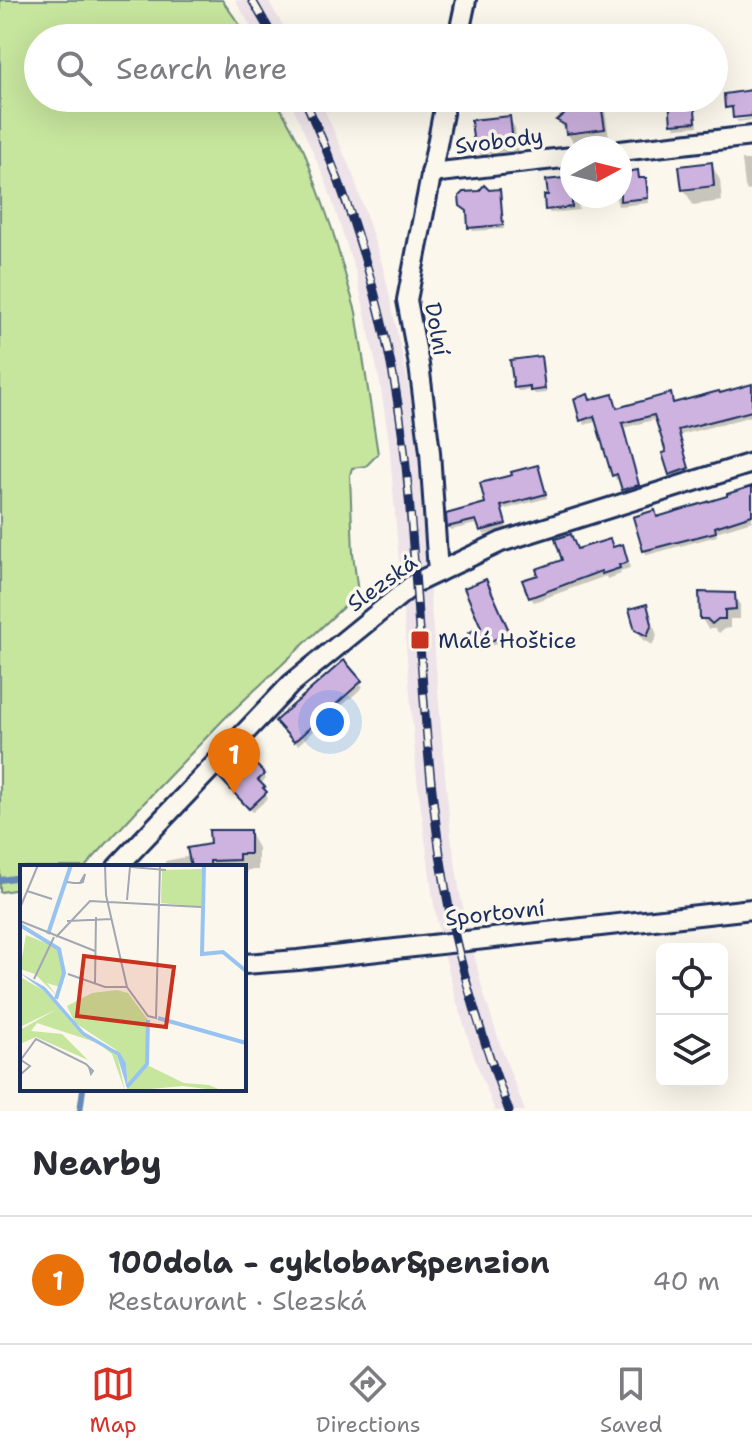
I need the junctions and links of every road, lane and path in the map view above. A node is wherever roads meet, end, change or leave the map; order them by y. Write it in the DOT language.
graph roads {
  1 [pos="466,0"];
  2 [pos="461,24"];
  3 [pos="443,112"];
  4 [pos="752,136"];
  5 [pos="632,150"];
  6 [pos="560,158"];
  7 [pos="431,173"];
  8 [pos="752,463"];
  9 [pos="438,572"];
  10 [pos="119,865"];
  11 [pos="752,909"];
  12 [pos="246,964"];
  1 -- 2 [label="street"];
  3 -- 7 [label="street, Dolní"];
  4 -- 5 [label="street"];
  6 -- 7 [label="street, Svobody"];
  7 -- 9 [label="street, Dolní"];
  8 -- 9 [label="street, Slezská"];
  9 -- 10 [label="street, Slezská"];
  11 -- 12 [label="street, Sportovní"];
}
